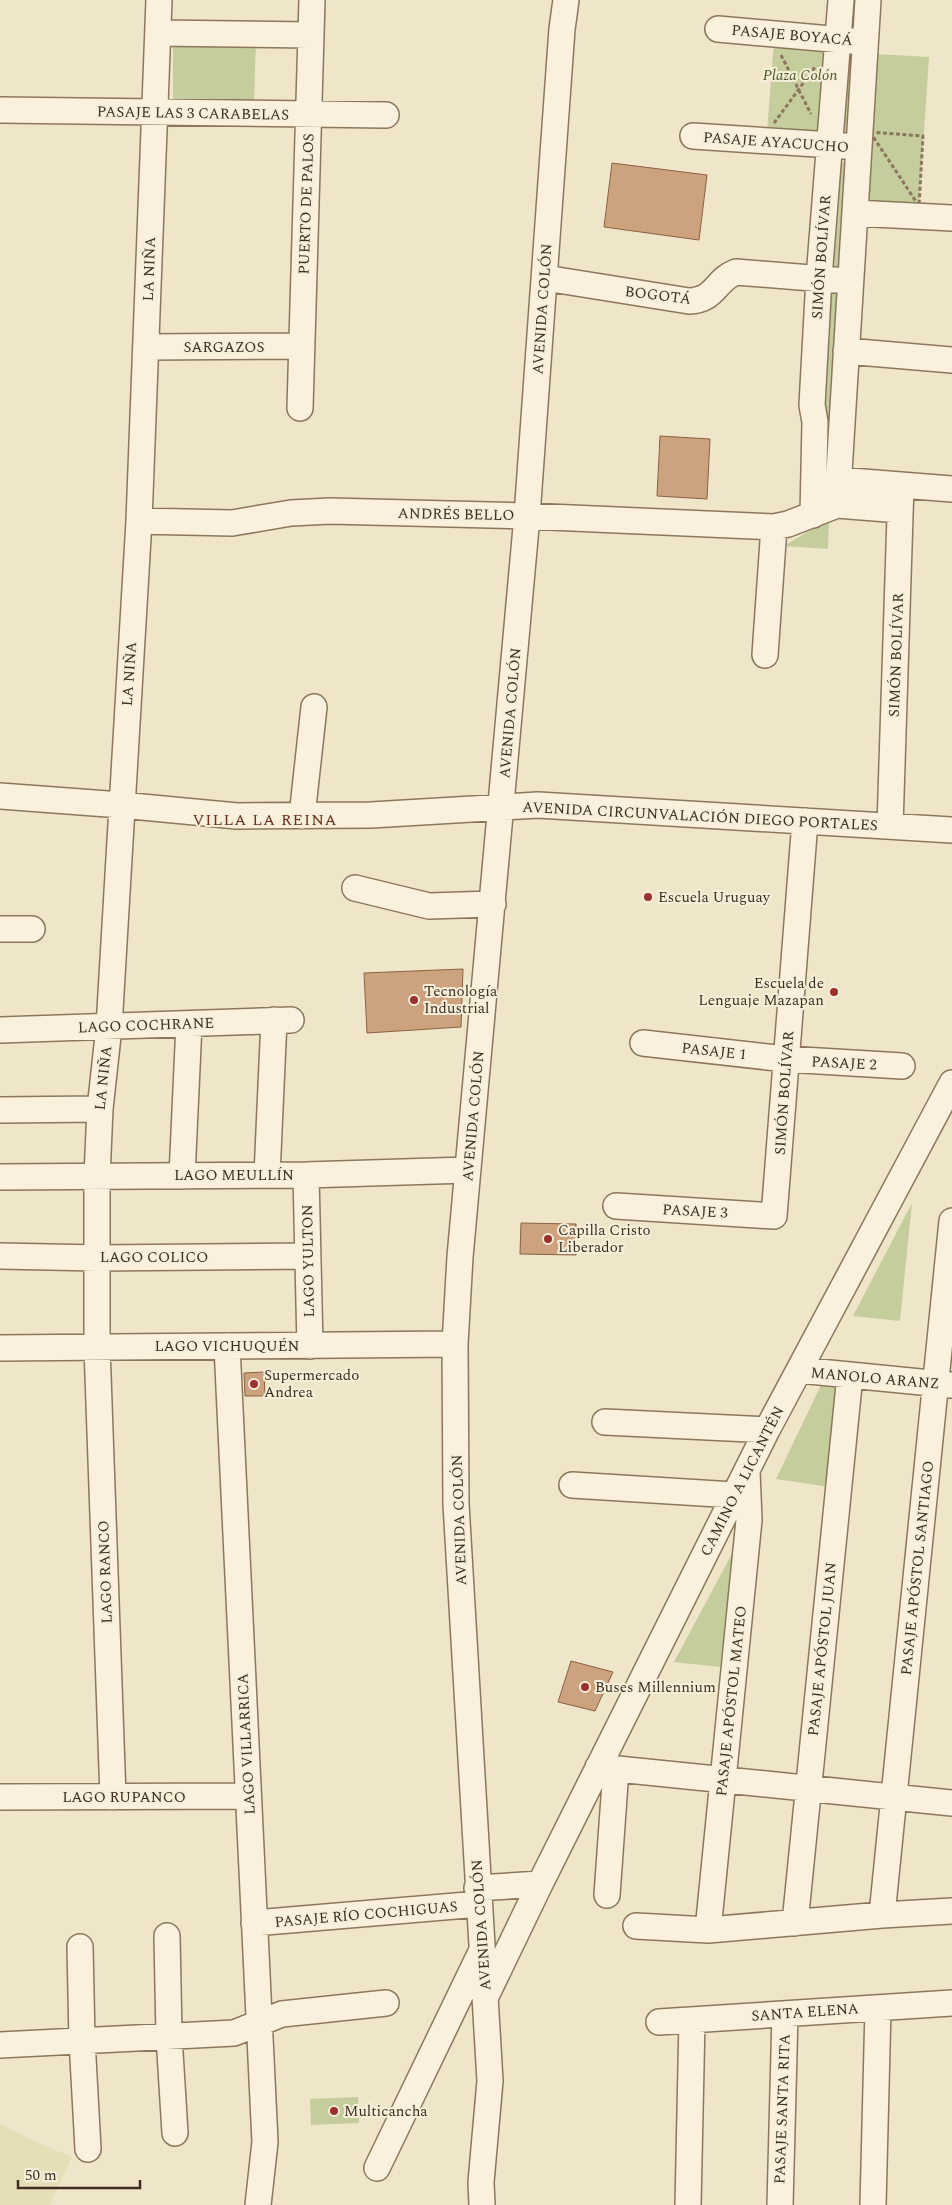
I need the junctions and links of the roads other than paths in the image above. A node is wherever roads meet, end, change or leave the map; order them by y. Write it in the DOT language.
graph roads {
  1 [pos="160,0"];
  2 [pos="312,0"];
  3 [pos="560,0"];
  4 [pos="566,0"];
  5 [pos="841,0"];
  6 [pos="868,0"];
  7 [pos="562,29"];
  8 [pos="718,29"];
  9 [pos="158,33"];
  10 [pos="311,35"];
  11 [pos="838,40"];
  12 [pos="866,42"];
  13 [pos="0,110"];
  14 [pos="155,112"];
  15 [pos="309,115"];
  16 [pos="386,115"];
  17 [pos="694,136"];
  18 [pos="830,145"];
  19 [pos="859,147"];
  20 [pos="855,213"];
  21 [pos="952,218"];
  22 [pos="545,278"];
  23 [pos="819,278"];
  24 [pos="851,281"];
  25 [pos="302,346"];
  26 [pos="146,347"];
  27 [pos="846,351"];
  28 [pos="952,360"];
  29 [pos="300,408"];
  30 [pos="838,480"];
  31 [pos="901,485"];
  32 [pos="952,489"];
  33 [pos="837,505"];
  34 [pos="900,510"];
  35 [pos="813,514"];
  36 [pos="527,516"];
  37 [pos="139,521"];
  38 [pos="774,527"];
  39 [pos="765,655"];
  40 [pos="314,707"];
  41 [pos="0,796"];
  42 [pos="121,804"];
  43 [pos="502,807"];
  44 [pos="302,816"];
  45 [pos="805,822"];
  46 [pos="890,826"];
  47 [pos="952,830"];
  48 [pos="355,888"];
  49 [pos="493,904"];
  50 [pos="0,929"];
  51 [pos="32,929"];
  52 [pos="189,1024"];
  53 [pos="109,1027"];
  54 [pos="0,1030"];
  55 [pos="642,1043"];
  56 [pos="786,1060"];
  57 [pos="902,1066"];
  58 [pos="952,1083"];
  59 [pos="100,1109"];
  60 [pos="0,1110"];
  61 [pos="467,1170"];
  62 [pos="267,1175"];
  63 [pos="306,1175"];
  64 [pos="97,1176"];
  65 [pos="182,1176"];
  66 [pos="0,1177"];
  67 [pos="616,1206"];
  68 [pos="774,1216"];
  69 [pos="952,1221"];
  70 [pos="0,1256"];
  71 [pos="307,1256"];
  72 [pos="98,1258"];
  73 [pos="455,1344"];
  74 [pos="227,1346"];
  75 [pos="310,1346"];
  76 [pos="98,1347"];
  77 [pos="0,1348"];
  78 [pos="799,1370"];
  79 [pos="850,1375"];
  80 [pos="944,1384"];
  81 [pos="604,1422"];
  82 [pos="767,1430"];
  83 [pos="747,1472"];
  84 [pos="572,1485"];
  85 [pos="734,1495"];
  86 [pos="607,1768"];
  87 [pos="723,1780"];
  88 [pos="808,1788"];
  89 [pos="248,1796"];
  90 [pos="0,1797"];
  91 [pos="114,1797"];
  92 [pos="893,1797"];
  93 [pos="952,1803"];
  94 [pos="540,1884"];
  95 [pos="607,1894"];
  96 [pos="478,1896"];
  97 [pos="952,1911"];
  98 [pos="882,1914"];
  99 [pos="254,1923"];
  100 [pos="794,1923"];
  101 [pos="636,1926"];
  102 [pos="708,1930"];
  103 [pos="167,1936"];
  104 [pos="80,1947"];
  105 [pos="482,1950"];
  106 [pos="486,1996"];
  107 [pos="386,2003"];
  108 [pos="952,2003"];
  109 [pos="878,2008"];
  110 [pos="785,2014"];
  111 [pos="692,2020"];
  112 [pos="659,2022"];
  113 [pos="259,2024"];
  114 [pos="169,2036"];
  115 [pos="82,2040"];
  116 [pos="0,2045"];
  117 [pos="174,2134"];
  118 [pos="88,2149"];
  119 [pos="377,2168"];
  120 [pos="258,2205"];
  121 [pos="482,2205"];
  122 [pos="688,2205"];
  123 [pos="780,2205"];
  124 [pos="873,2205"];
  1 -- 9 [label="street, LA NIÑA"];
  2 -- 10 [label="street, PUERTO DE PALOS"];
  3 -- 7 [label="street, AVENIDA COLÓN"];
  4 -- 7 [label="street, AVENIDA COLÓN"];
  5 -- 11 [label="street, SIMÓN BOLÍVAR"];
  6 -- 12 [label="street, SIMÓN BOLÍVAR"];
  7 -- 22 [label="street, AVENIDA COLÓN"];
  8 -- 11 [label="street, PASAJE BOYACÁ"];
  9 -- 10 [label="street"];
  9 -- 14 [label="street, LA NIÑA"];
  10 -- 15 [label="street, PUERTO DE PALOS"];
  11 -- 12 [label="street, PASAJE BOYACÁ"];
  11 -- 18 [label="street, SIMÓN BOLÍVAR"];
  12 -- 19 [label="street, SIMÓN BOLÍVAR"];
  13 -- 14 [label="street, PASAJE LAS 3 CARABELAS"];
  14 -- 15 [label="street, PASAJE LAS 3 CARABELAS"];
  14 -- 26 [label="street, LA NIÑA"];
  15 -- 16 [label="street, PASAJE LAS 3 CARABELAS"];
  15 -- 25 [label="street, PUERTO DE PALOS"];
  17 -- 18 [label="street, PASAJE AYACUCHO"];
  18 -- 19 [label="street, PASAJE AYACUCHO"];
  18 -- 23 [label="street, SIMÓN BOLÍVAR"];
  19 -- 20 [label="street, SIMÓN BOLÍVAR"];
  20 -- 21 [label="street"];
  20 -- 24 [label="street, SIMÓN BOLÍVAR"];
  22 -- 23 [label="street, BOGOTÁ"];
  22 -- 36 [label="street, AVENIDA COLÓN"];
  23 -- 24 [label="street, BOGOTÁ"];
  23 -- 35 [label="street, SIMÓN BOLÍVAR"];
  24 -- 27 [label="street, SIMÓN BOLÍVAR"];
  25 -- 26 [label="street, SARGAZOS"];
  25 -- 29 [label="street, PUERTO DE PALOS"];
  26 -- 37 [label="street, LA NIÑA"];
  27 -- 28 [label="street"];
  27 -- 30 [label="street, SIMÓN BOLÍVAR"];
  30 -- 31 [label="street"];
  30 -- 33 [label="street, SIMÓN BOLÍVAR"];
  31 -- 32 [label="street"];
  31 -- 34 [label="street, SIMÓN BOLÍVAR"];
  33 -- 34 [label="street, ANDRÉS BELLO"];
  33 -- 35 [label="street, ANDRÉS BELLO"];
  34 -- 46 [label="street, SIMÓN BOLÍVAR"];
  35 -- 38 [label="street, ANDRÉS BELLO"];
  36 -- 37 [label="street, ANDRÉS BELLO"];
  36 -- 38 [label="street, ANDRÉS BELLO"];
  36 -- 43 [label="street, AVENIDA COLÓN"];
  37 -- 42 [label="street, LA NIÑA"];
  38 -- 39 [label="street"];
  40 -- 44 [label="street"];
  41 -- 42 [label="street, AVENIDA CIRCUNVALACIÓN DIEGO PORTALES"];
  42 -- 44 [label="street, AVENIDA CIRCUNVALACIÓN DIEGO PORTALES"];
  42 -- 53 [label="street, LA NIÑA"];
  43 -- 44 [label="street, AVENIDA CIRCUNVALACIÓN DIEGO PORTALES"];
  43 -- 45 [label="street, AVENIDA CIRCUNVALACIÓN DIEGO PORTALES"];
  43 -- 49 [label="street, AVENIDA COLÓN"];
  45 -- 46 [label="street, AVENIDA CIRCUNVALACIÓN DIEGO PORTALES"];
  45 -- 56 [label="street, SIMÓN BOLÍVAR"];
  46 -- 47 [label="street, AVENIDA CIRCUNVALACIÓN DIEGO PORTALES"];
  48 -- 49 [label="street"];
  49 -- 61 [label="street, AVENIDA COLÓN"];
  50 -- 51 [label="street"];
  52 -- 53 [label="street, LAGO COCHRANE"];
  52 -- 62 [label="street, LAGO COCHRANE"];
  52 -- 65 [label="street"];
  53 -- 54 [label="street, LAGO COCHRANE"];
  53 -- 59 [label="street, LA NIÑA"];
  55 -- 56 [label="street, PASAJE 1"];
  56 -- 57 [label="street, PASAJE 2"];
  56 -- 68 [label="street, SIMÓN BOLÍVAR"];
  58 -- 78 [label="street, CAMINO A LICANTÉN"];
  59 -- 60 [label="street"];
  59 -- 64 [label="street, LA NIÑA"];
  61 -- 63 [label="street, LAGO MEULLÍN"];
  61 -- 73 [label="street, AVENIDA COLÓN"];
  62 -- 63 [label="street, LAGO MEULLÍN"];
  62 -- 65 [label="street, LAGO MEULLÍN"];
  63 -- 71 [label="street, LAGO YULTON"];
  64 -- 65 [label="street, LAGO MEULLÍN"];
  64 -- 66 [label="street, LAGO MEULLÍN"];
  64 -- 72 [label="street, LA NIÑA"];
  67 -- 68 [label="street, PASAJE 3"];
  69 -- 80 [label="street, PASAJE APÓSTOL SANTIAGO"];
  70 -- 72 [label="street, LAGO COLICO"];
  71 -- 72 [label="street, LAGO COLICO"];
  71 -- 75 [label="street, LAGO YULTON"];
  72 -- 76 [label="street, LA NIÑA"];
  73 -- 75 [label="street, LAGO VICHUQUÉN"];
  73 -- 96 [label="street, AVENIDA COLÓN"];
  74 -- 75 [label="street, LAGO VICHUQUÉN"];
  74 -- 76 [label="street, LAGO VICHUQUÉN"];
  74 -- 89 [label="street, LAGO VILLARRICA"];
  76 -- 77 [label="street, LAGO VICHUQUÉN"];
  76 -- 91 [label="street, LAGO RANCO"];
  78 -- 79 [label="street, MANOLO ARANZ"];
  78 -- 82 [label="street, CAMINO A LICANTÉN"];
  79 -- 80 [label="street, MANOLO ARANZ"];
  79 -- 88 [label="street, PASAJE APÓSTOL JUAN"];
  80 -- 92 [label="street, PASAJE APÓSTOL SANTIAGO"];
  81 -- 82 [label="street"];
  82 -- 83 [label="street, CAMINO A LICANTÉN"];
  83 -- 85 [label="street, CAMINO A LICANTÉN"];
  83 -- 87 [label="street, PASAJE APÓSTOL MATEO"];
  84 -- 85 [label="street"];
  85 -- 86 [label="street, CAMINO A LICANTÉN"];
  86 -- 87 [label="street"];
  86 -- 94 [label="street, CAMINO A LICANTÉN"];
  86 -- 95 [label="street"];
  87 -- 88 [label="street"];
  87 -- 102 [label="street, PASAJE APÓSTOL MATEO"];
  88 -- 92 [label="street"];
  88 -- 100 [label="street, PASAJE APÓSTOL JUAN"];
  89 -- 91 [label="street, LAGO RUPANCO"];
  89 -- 99 [label="street, LAGO VILLARRICA"];
  90 -- 91 [label="street, LAGO RUPANCO"];
  92 -- 93 [label="street"];
  92 -- 98 [label="street, PASAJE APÓSTOL SANTIAGO"];
  94 -- 96 [label="street"];
  94 -- 106 [label="street, CAMINO A LICANTÉN"];
  96 -- 99 [label="street, PASAJE RÍO COCHIGUAS"];
  96 -- 105 [label="street, AVENIDA COLÓN"];
  97 -- 98 [label="street"];
  98 -- 100 [label="street"];
  99 -- 113 [label="street, LAGO VILLARRICA"];
  100 -- 102 [label="street"];
  101 -- 102 [label="street"];
  103 -- 114 [label="street"];
  104 -- 115 [label="street"];
  105 -- 106 [label="street, AVENIDA COLÓN"];
  105 -- 119 [label="street"];
  106 -- 121 [label="street, AVENIDA COLÓN"];
  107 -- 113 [label="street"];
  108 -- 109 [label="street, SANTA ELENA"];
  109 -- 110 [label="street, SANTA ELENA"];
  109 -- 124 [label="street"];
  110 -- 111 [label="street, SANTA ELENA"];
  110 -- 123 [label="street, PASAJE SANTA RITA"];
  111 -- 112 [label="street, SANTA ELENA"];
  111 -- 122 [label="street"];
  113 -- 114 [label="street"];
  113 -- 120 [label="street, LAGO VILLARRICA"];
  114 -- 115 [label="street"];
  114 -- 117 [label="street"];
  115 -- 116 [label="street"];
  115 -- 118 [label="street"];
}
